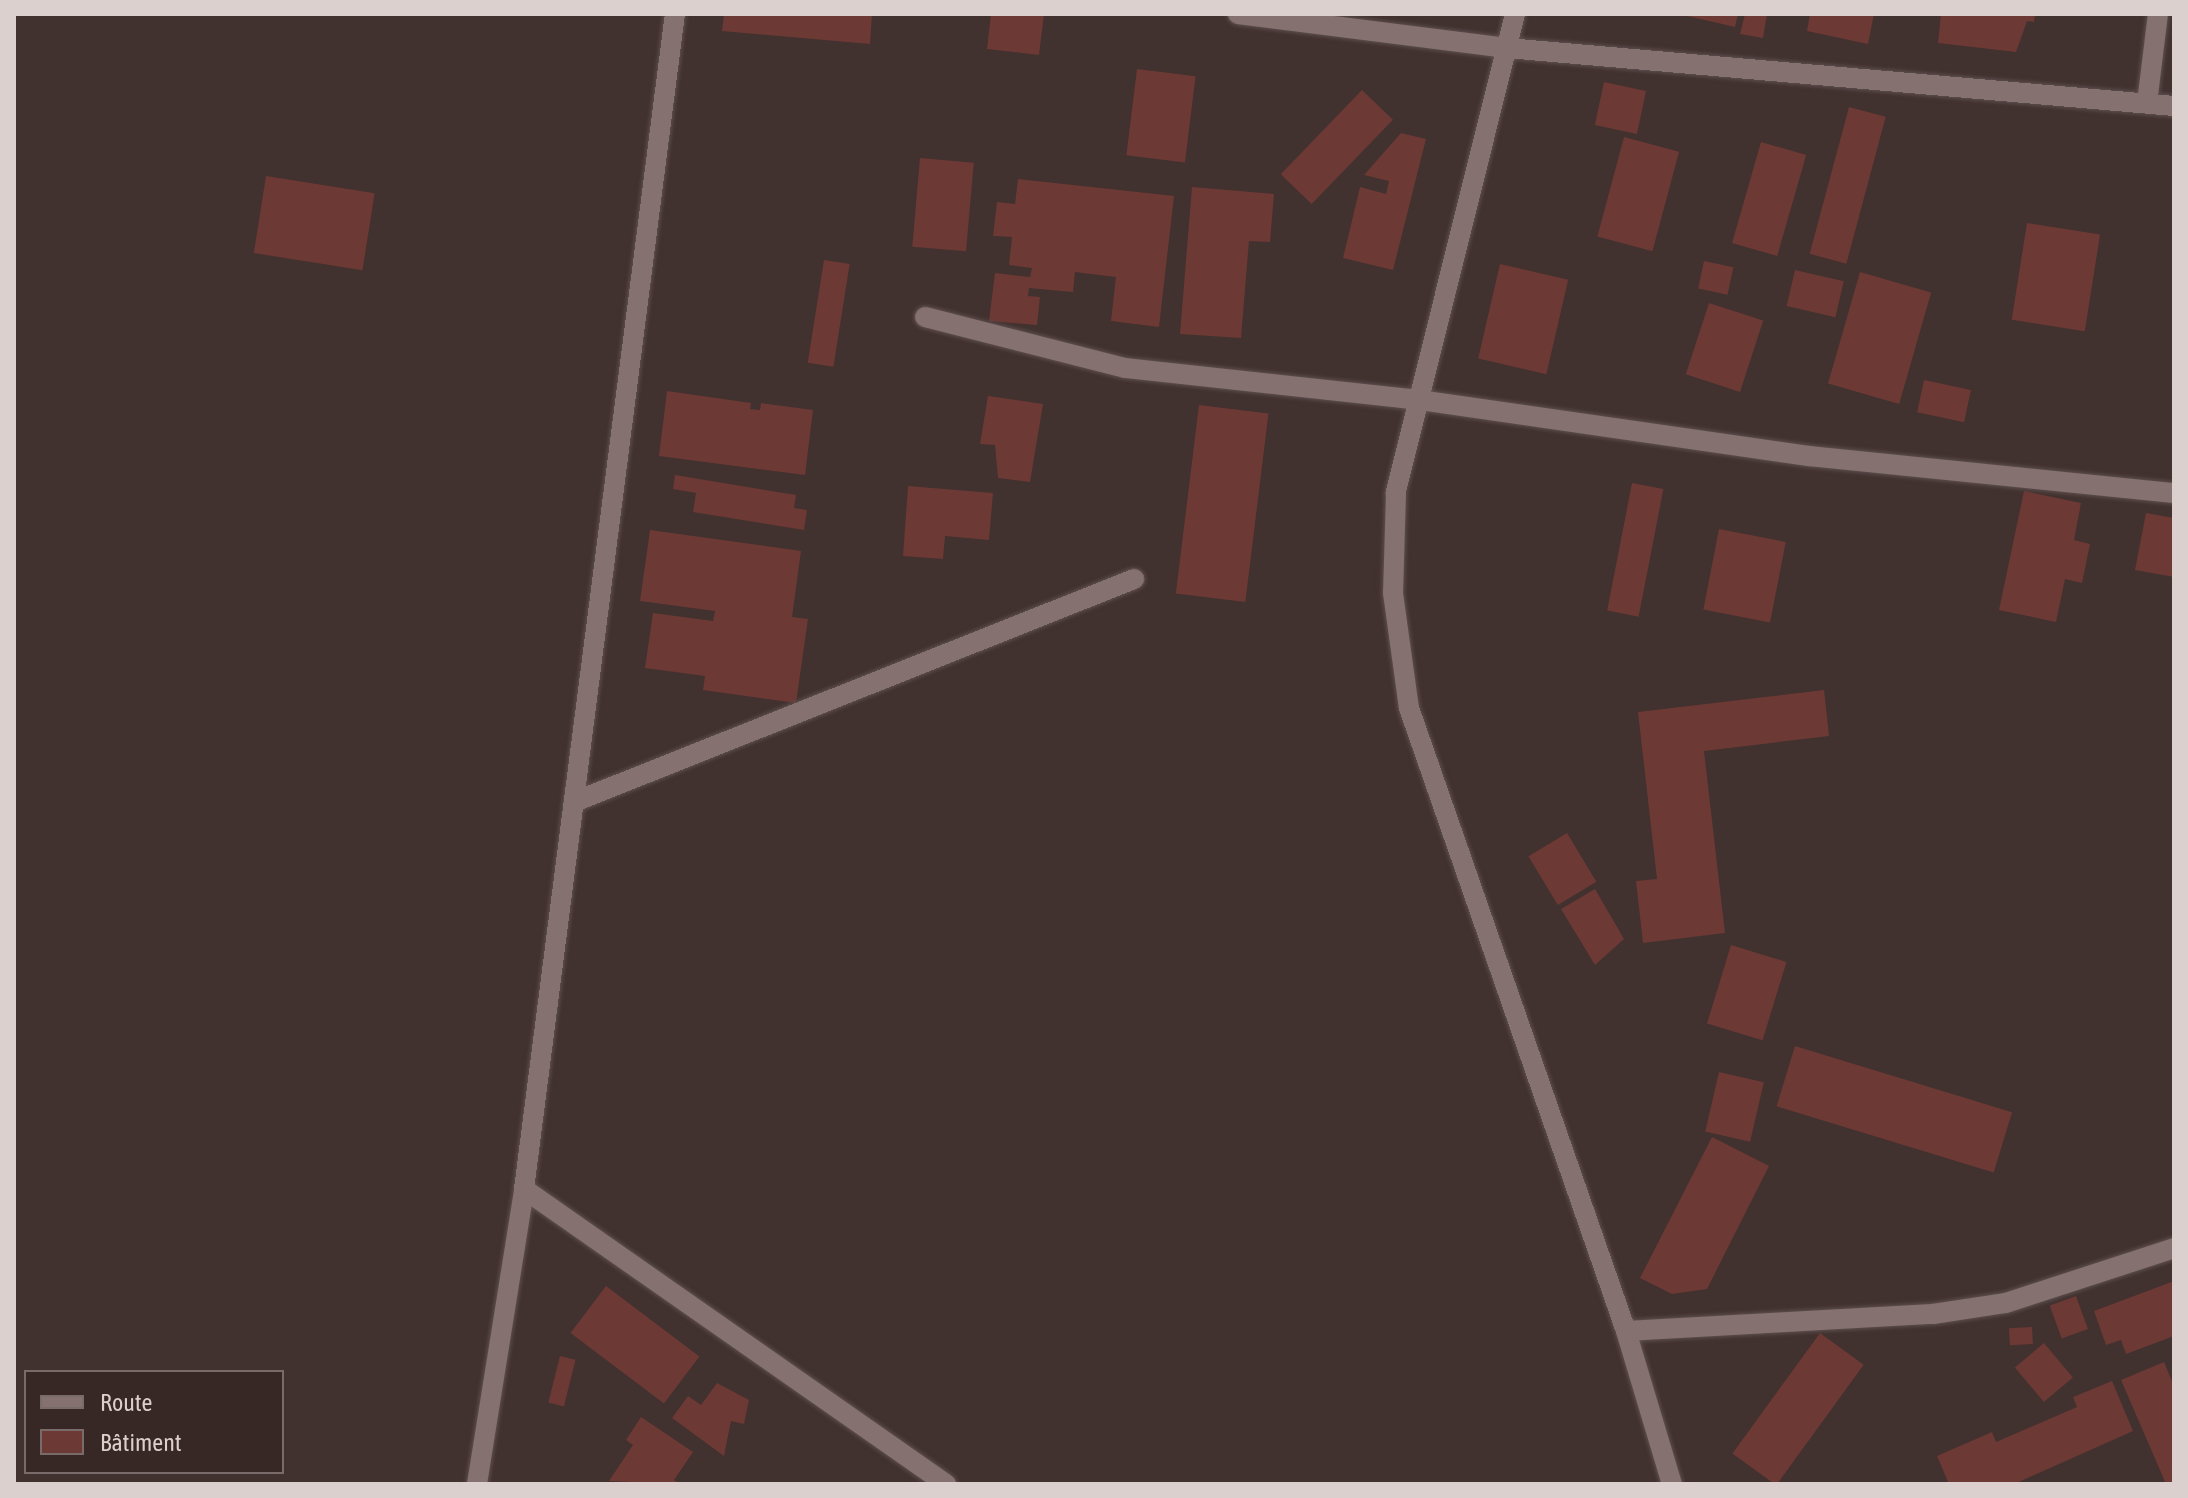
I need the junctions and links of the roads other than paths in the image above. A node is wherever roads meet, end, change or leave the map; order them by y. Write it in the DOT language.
graph roads {
  1 [pos="675,14"];
  2 [pos="1238,14"];
  3 [pos="1515,14"];
  4 [pos="2158,14"];
  5 [pos="1507,48"];
  6 [pos="2147,103"];
  7 [pos="2174,106"];
  8 [pos="925,317"];
  9 [pos="1420,400"];
  10 [pos="2174,493"];
  11 [pos="1134,579"];
  12 [pos="574,802"];
  13 [pos="524,1189"];
  14 [pos="2174,1248"];
  15 [pos="1626,1331"];
  16 [pos="477,1484"];
  17 [pos="946,1484"];
  18 [pos="1672,1484"];
  1 -- 12 [label="street"];
  2 -- 5 [label="street"];
  3 -- 5 [label="street"];
  4 -- 6 [label="street"];
  5 -- 6 [label="street"];
  5 -- 9 [label="street"];
  6 -- 7 [label="street"];
  8 -- 9 [label="street"];
  9 -- 10 [label="street"];
  9 -- 15 [label="street"];
  11 -- 12 [label="street"];
  12 -- 13 [label="street"];
  13 -- 16 [label="street"];
  13 -- 17 [label="street"];
  14 -- 15 [label="street"];
  15 -- 18 [label="street"];
}
